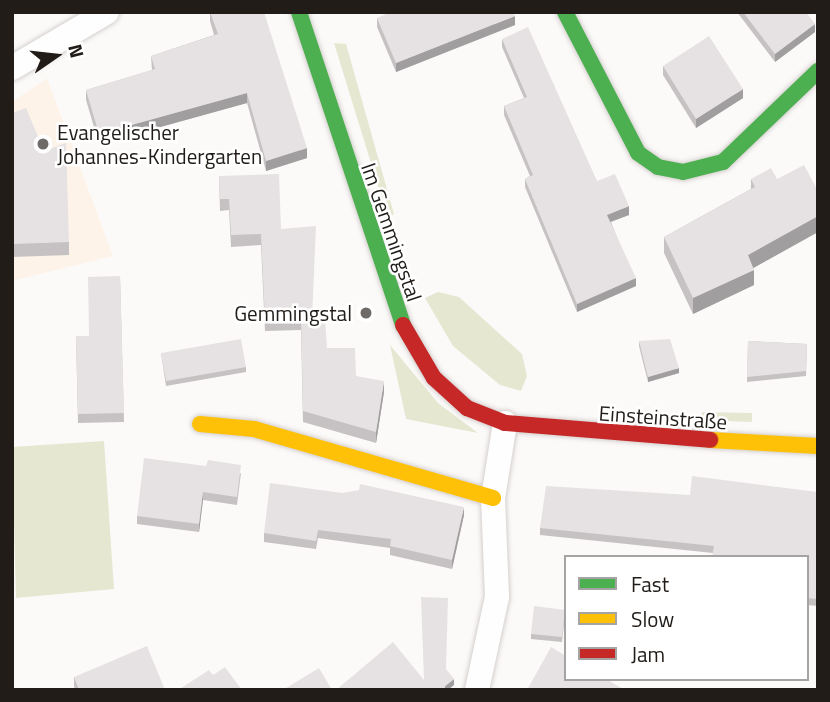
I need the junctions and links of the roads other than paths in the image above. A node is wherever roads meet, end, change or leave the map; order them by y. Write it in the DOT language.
graph roads {
  1 [pos="107,12"];
  2 [pos="299,12"];
  3 [pos="565,12"];
  4 [pos="12,68"];
  5 [pos="818,71"];
  6 [pos="505,423"];
  7 [pos="200,424"];
  8 [pos="818,446"];
  9 [pos="493,498"];
  10 [pos="477,690"];
  1 -- 4 [label="street"];
  2 -- 6 [label="street, Im Gemmingstal"];
  3 -- 5 [label="street"];
  6 -- 8 [label="street, Einsteinstraße"];
  6 -- 9 [label="street"];
  7 -- 9 [label="street"];
  9 -- 10 [label="street"];
}
